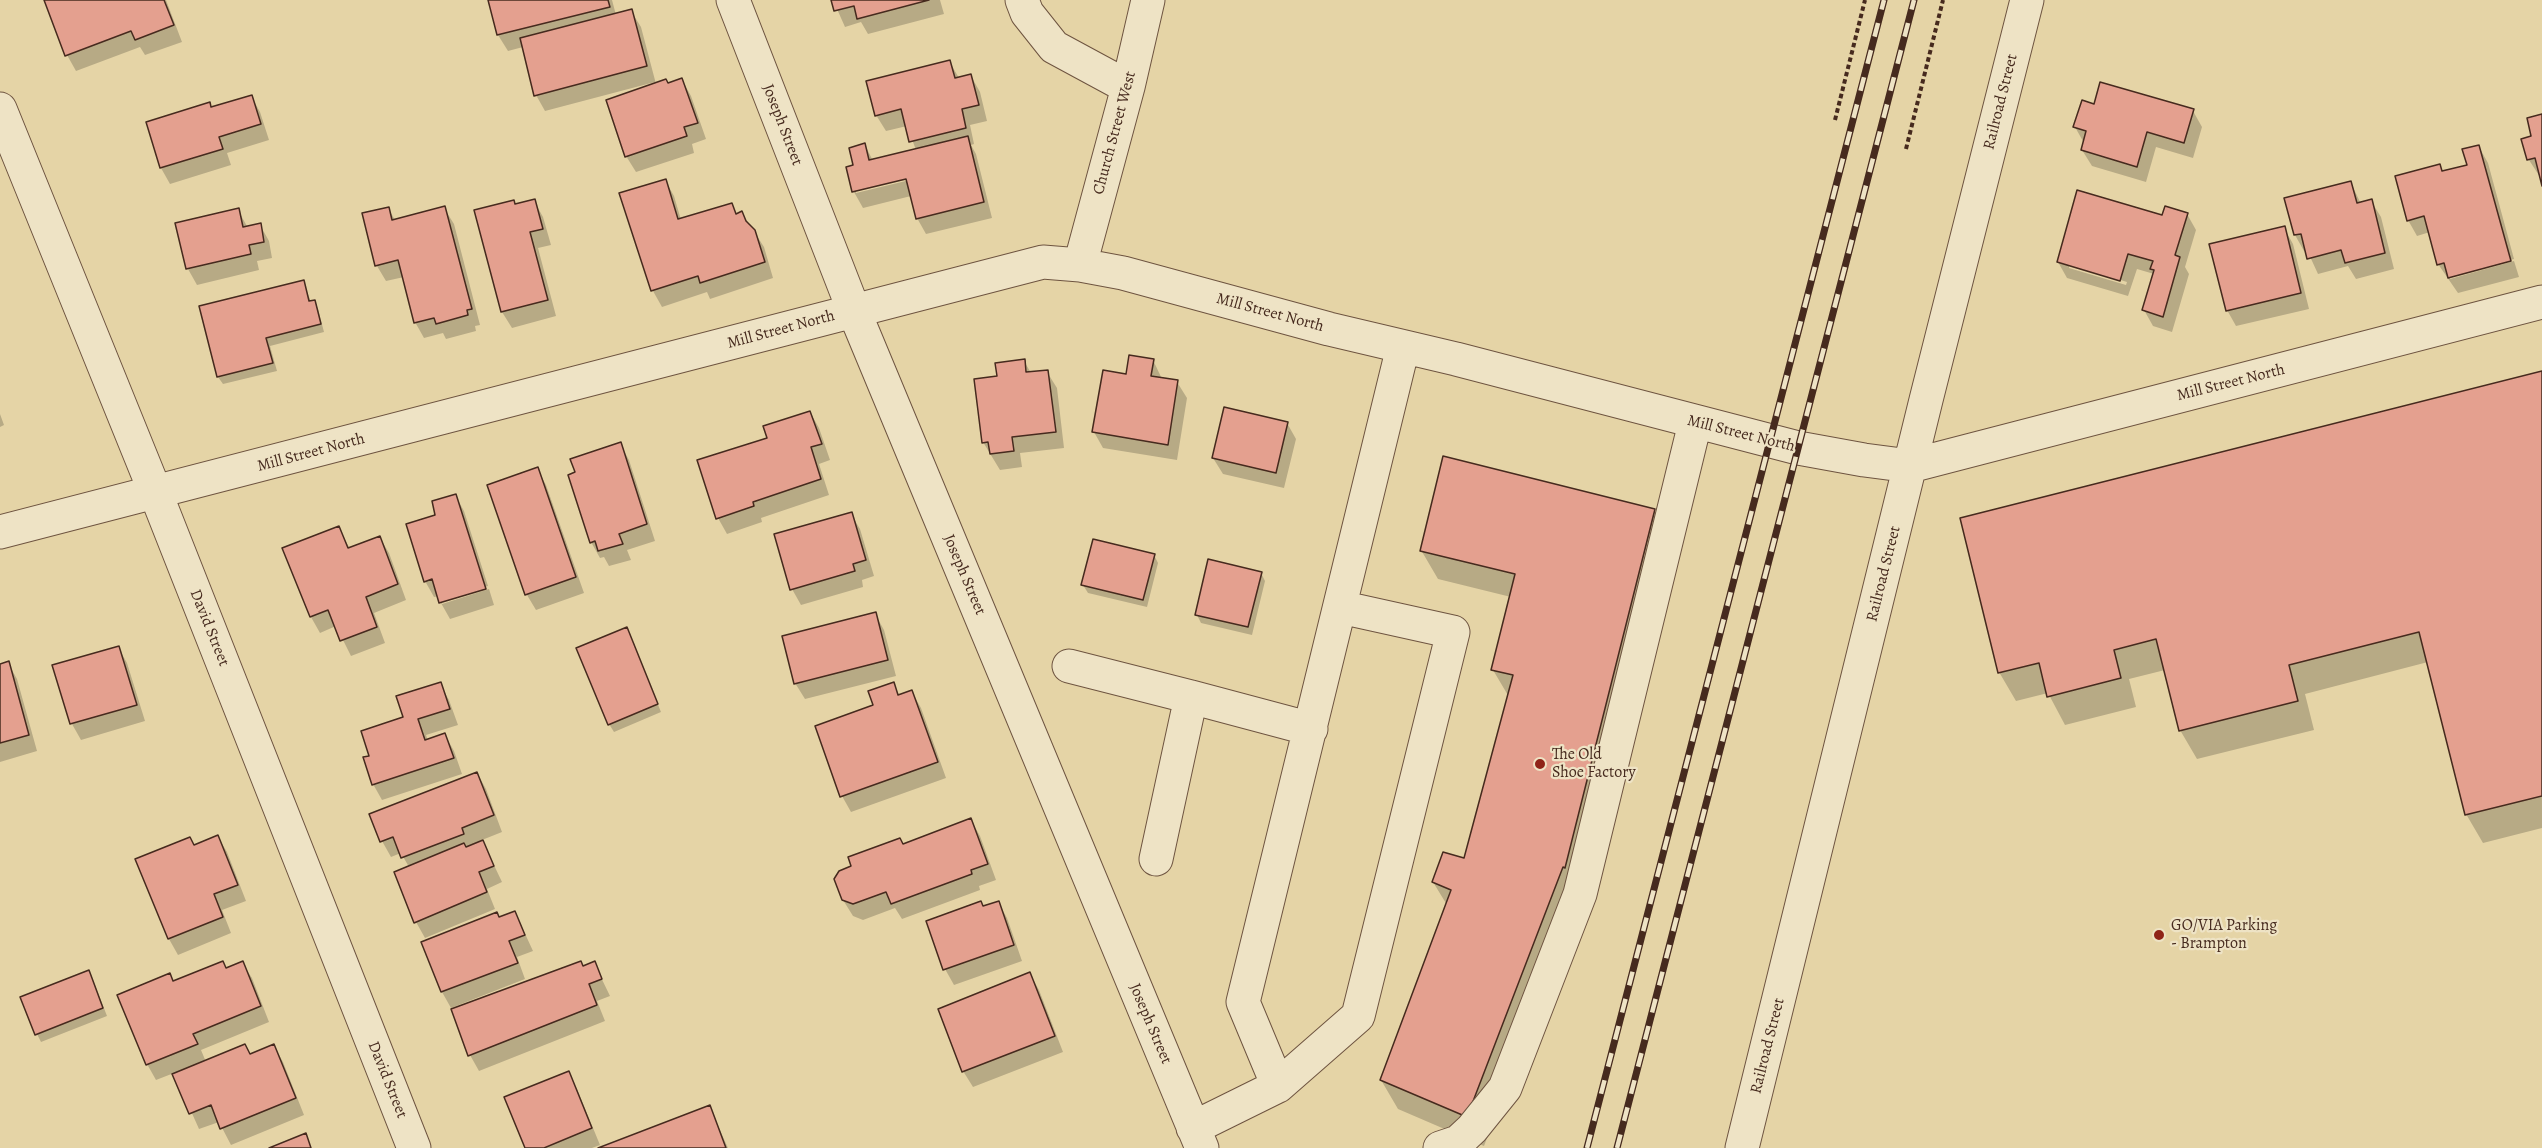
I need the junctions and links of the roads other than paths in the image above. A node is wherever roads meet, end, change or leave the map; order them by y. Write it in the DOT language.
graph roads {
  1 [pos="733,0"];
  2 [pos="1022,0"];
  3 [pos="1148,0"];
  4 [pos="2027,0"];
  5 [pos="1128,87"];
  6 [pos="0,110"];
  7 [pos="1080,265"];
  8 [pos="2542,302"];
  9 [pos="854,311"];
  10 [pos="1403,347"];
  11 [pos="1695,423"];
  12 [pos="1910,466"];
  13 [pos="156,494"];
  14 [pos="0,532"];
  15 [pos="1340,607"];
  16 [pos="1068,666"];
  17 [pos="1191,697"];
  18 [pos="1311,729"];
  19 [pos="1156,859"];
  20 [pos="1278,1086"];
  21 [pos="1198,1138"];
  22 [pos="414,1148"];
  23 [pos="1440,1148"];
  24 [pos="1742,1148"];
  1 -- 9 [label="street, Joseph Street"];
  2 -- 5 [label="street"];
  3 -- 5 [label="street, Church Street West"];
  4 -- 12 [label="street, Railroad Street"];
  5 -- 7 [label="street, Church Street West"];
  6 -- 13 [label="street, David Street"];
  7 -- 9 [label="street, Mill Street North"];
  7 -- 10 [label="street, Mill Street North"];
  8 -- 12 [label="street, Mill Street North"];
  9 -- 13 [label="street, Mill Street North"];
  9 -- 21 [label="street, Joseph Street"];
  10 -- 11 [label="street, Mill Street North"];
  10 -- 15 [label="street"];
  11 -- 12 [label="street, Mill Street North"];
  11 -- 23 [label="street"];
  12 -- 24 [label="street, Railroad Street"];
  13 -- 14 [label="street, Mill Street North"];
  13 -- 22 [label="street, David Street"];
  15 -- 18 [label="street"];
  15 -- 20 [label="street"];
  16 -- 17 [label="street"];
  17 -- 18 [label="street"];
  17 -- 19 [label="street"];
  18 -- 20 [label="street"];
  20 -- 21 [label="street"];
}
